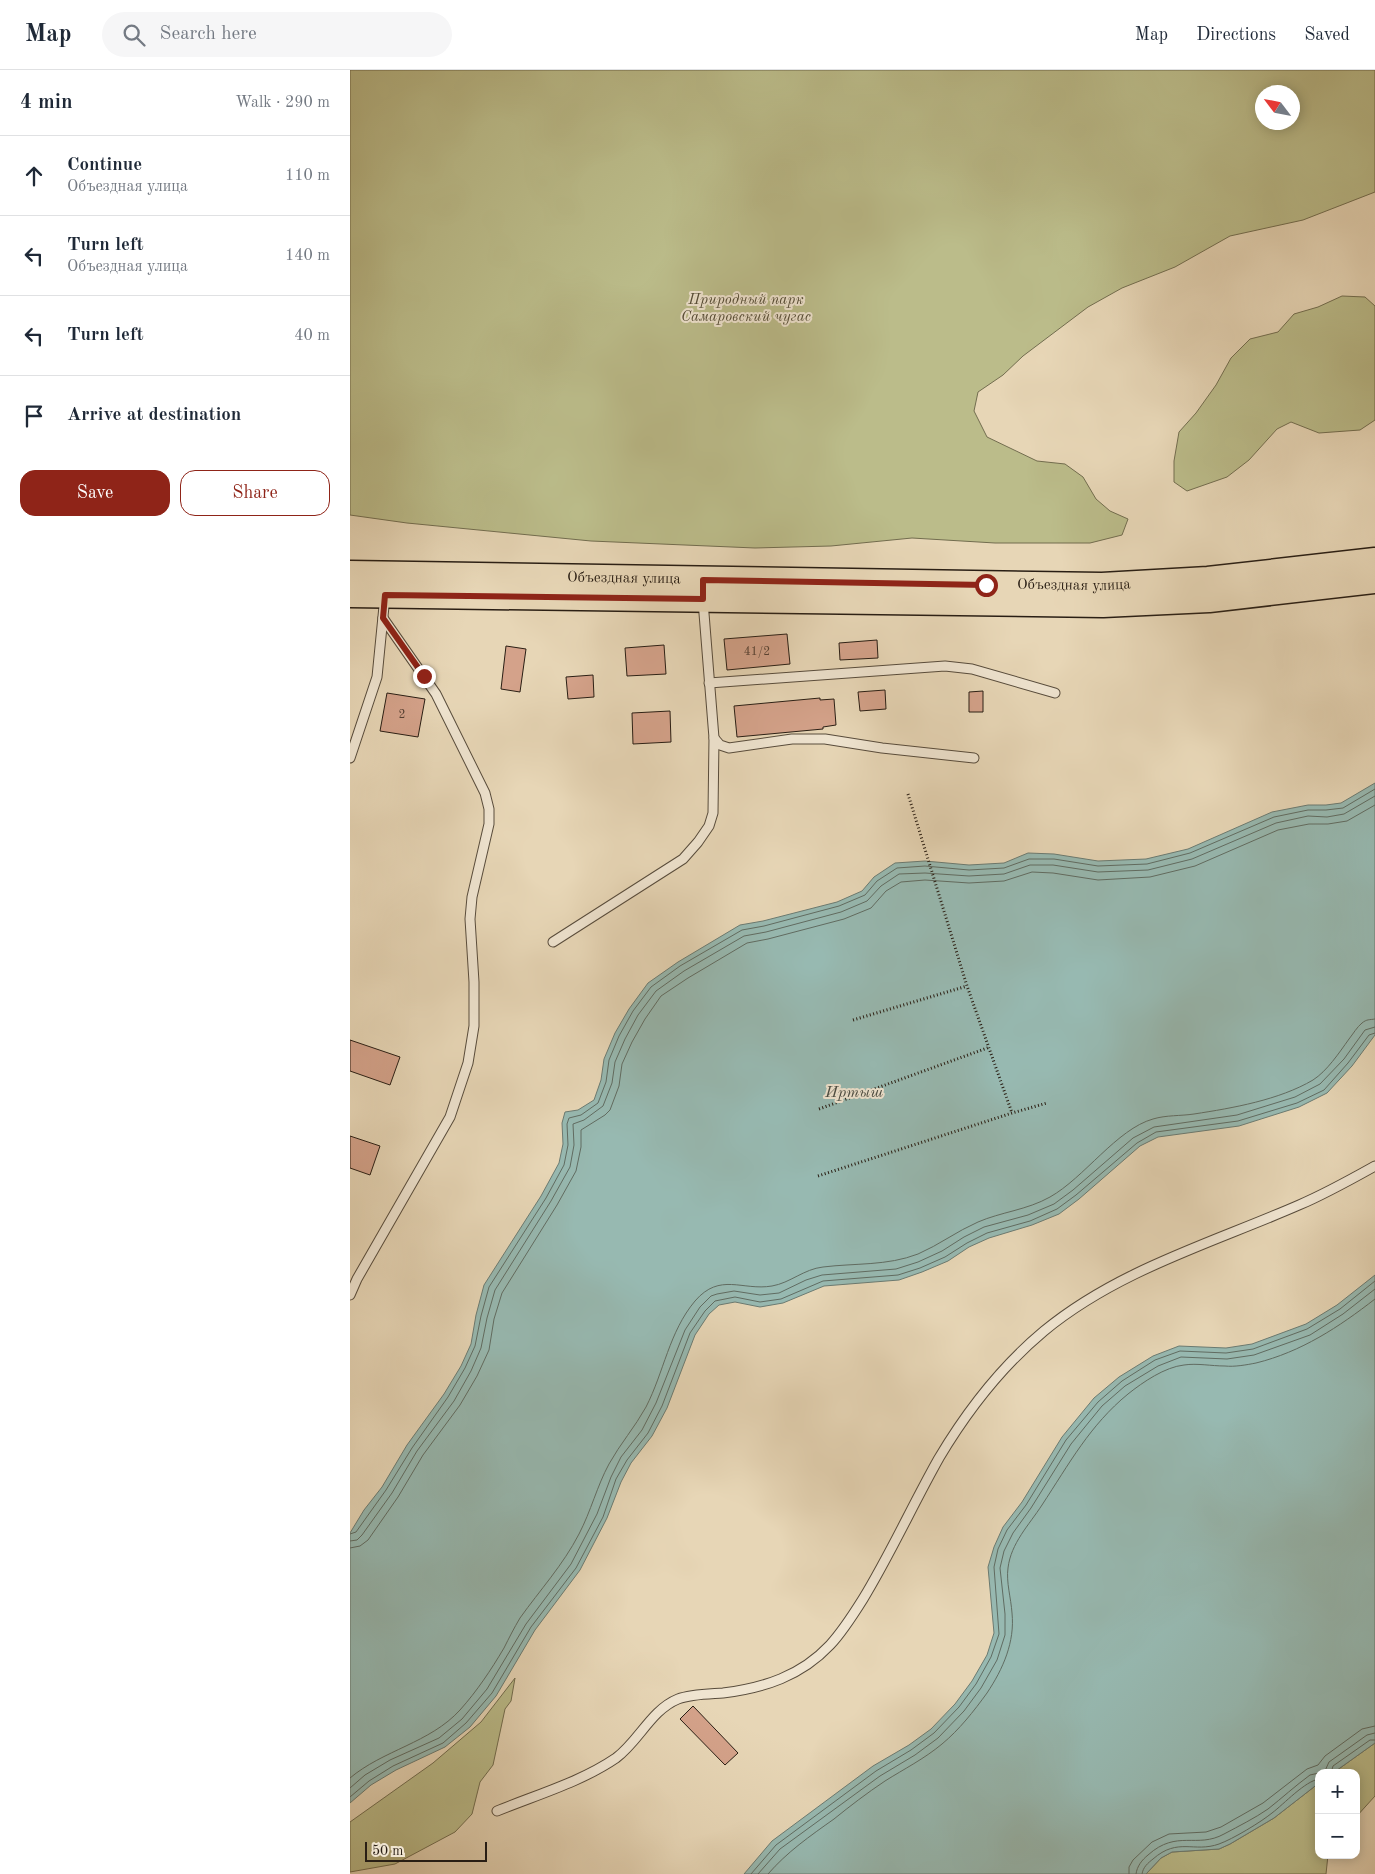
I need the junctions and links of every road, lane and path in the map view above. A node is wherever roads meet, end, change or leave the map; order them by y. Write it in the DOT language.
graph roads {
  1 [pos="1375,561"];
  2 [pos="350,574"];
  3 [pos="1375,580"];
  4 [pos="703,590"];
  5 [pos="350,594"];
  6 [pos="385,596"];
  7 [pos="709,683"];
  8 [pos="1055,693"];
  9 [pos="714,738"];
  10 [pos="350,758"];
  11 [pos="974,758"];
  12 [pos="908,794"];
  13 [pos="553,942"];
  14 [pos="967,986"];
  15 [pos="852,1020"];
  16 [pos="990,1046"];
  17 [pos="1047,1103"];
  18 [pos="819,1109"];
  19 [pos="1012,1112"];
  20 [pos="1375,1166"];
  21 [pos="818,1176"];
  22 [pos="350,1296"];
  23 [pos="497,1811"];
  1 -- 4 [label="main road, Объездная улица"];
  2 -- 6 [label="main road, Объездная улица"];
  3 -- 4 [label="main road, Объездная улица"];
  4 -- 6 [label="main road, Объездная улица"];
  4 -- 7 [label="lane"];
  5 -- 6 [label="main road, Объездная улица"];
  6 -- 10 [label="lane"];
  6 -- 22 [label="lane"];
  7 -- 8 [label="lane"];
  7 -- 9 [label="lane"];
  9 -- 11 [label="lane"];
  9 -- 13 [label="lane"];
  12 -- 14 [label="path"];
  14 -- 15 [label="path"];
  14 -- 16 [label="path"];
  16 -- 18 [label="path"];
  16 -- 19 [label="path"];
  17 -- 19 [label="path"];
  19 -- 21 [label="path"];
  20 -- 23 [label="lane"];
}
